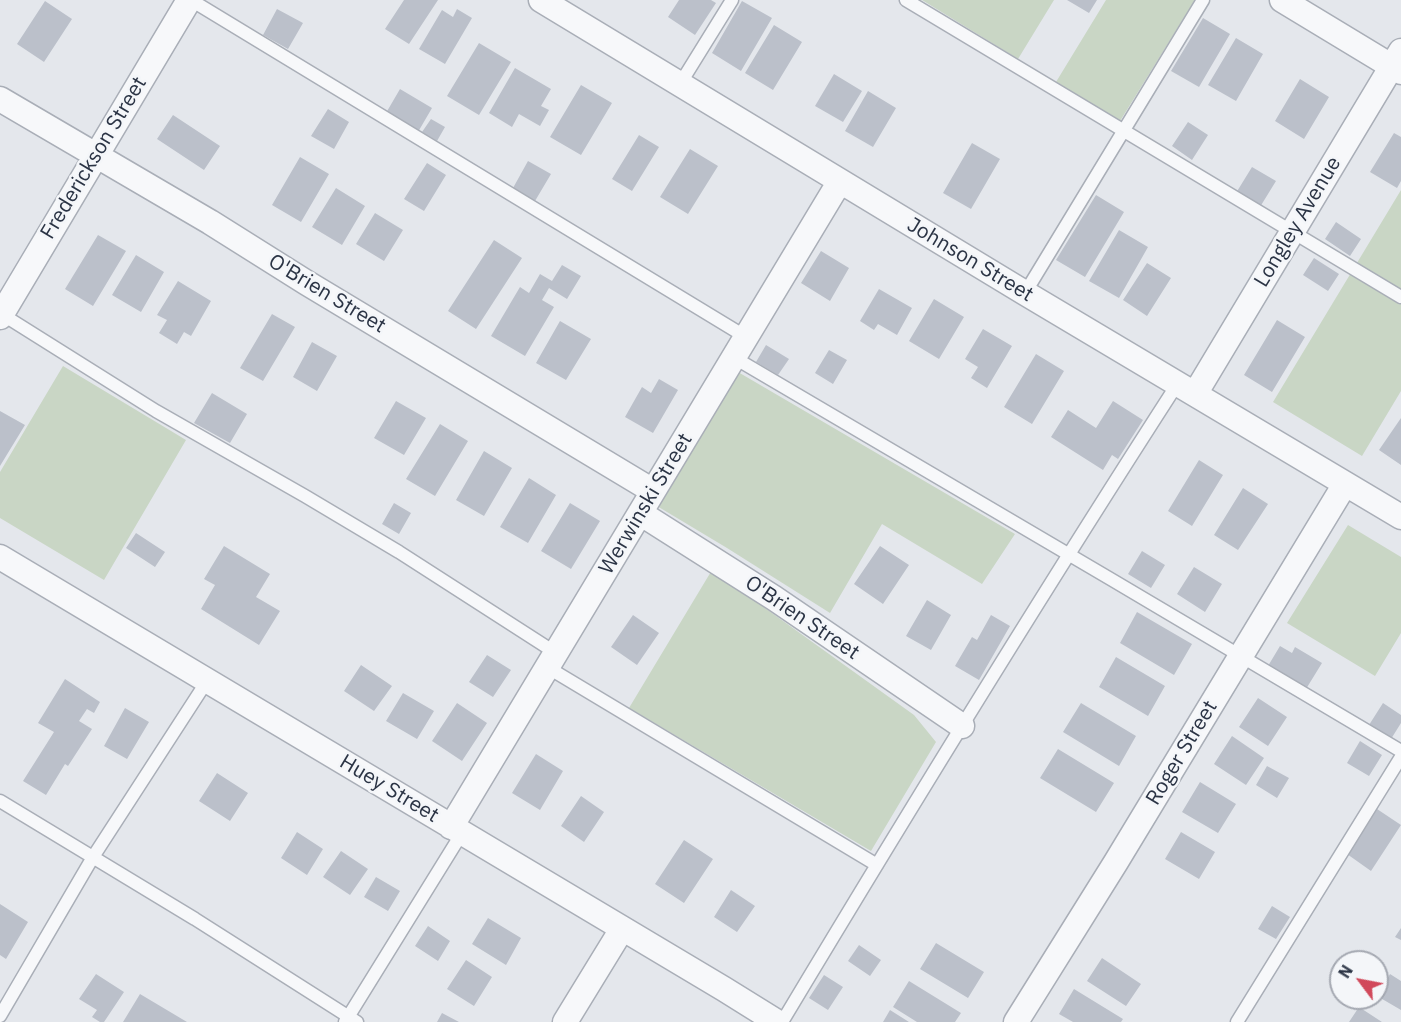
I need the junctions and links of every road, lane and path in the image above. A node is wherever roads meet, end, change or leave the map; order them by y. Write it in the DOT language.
graph roads {
  1 [pos="190,0"];
  2 [pos="541,0"];
  3 [pos="732,0"];
  4 [pos="906,0"];
  5 [pos="1203,0"];
  6 [pos="1282,0"];
  7 [pos="1398,63"];
  8 [pos="681,84"];
  9 [pos="0,99"];
  10 [pos="1123,131"];
  11 [pos="96,155"];
  12 [pos="840,181"];
  13 [pos="1292,231"];
  14 [pos="1025,293"];
  15 [pos="1401,297"];
  16 [pos="0,315"];
  17 [pos="746,337"];
  18 [pos="733,357"];
  19 [pos="1186,389"];
  20 [pos="1345,484"];
  21 [pos="653,491"];
  22 [pos="640,513"];
  23 [pos="1401,517"];
  24 [pos="1068,555"];
  25 [pos="0,557"];
  26 [pos="1241,655"];
  27 [pos="552,660"];
  28 [pos="207,681"];
  29 [pos="962,726"];
  30 [pos="1401,751"];
  31 [pos="1401,757"];
  32 [pos="0,801"];
  33 [pos="457,830"];
  34 [pos="93,856"];
  35 [pos="877,865"];
  36 [pos="622,929"];
  37 [pos="0,1017"];
  38 [pos="350,1020"];
  39 [pos="565,1022"];
  40 [pos="777,1022"];
  41 [pos="782,1022"];
  42 [pos="1016,1022"];
  43 [pos="1237,1022"];
  1 -- 11 [label="street, Frederickson Street"];
  1 -- 17 [label="lane"];
  2 -- 8 [label="street, Johnson Street"];
  3 -- 8 [label="lane"];
  4 -- 10 [label="lane"];
  5 -- 10 [label="lane"];
  6 -- 7 [label="street"];
  7 -- 13 [label="street, Longley Avenue"];
  8 -- 12 [label="street, Johnson Street"];
  9 -- 11 [label="street, O'Brien Street"];
  10 -- 13 [label="lane"];
  10 -- 14 [label="lane"];
  11 -- 16 [label="street, Frederickson Street"];
  11 -- 21 [label="street, O'Brien Street"];
  12 -- 14 [label="street, Johnson Street"];
  12 -- 17 [label="street, Werwinski Street"];
  13 -- 15 [label="lane"];
  13 -- 19 [label="street, Longley Avenue"];
  14 -- 19 [label="street, Johnson Street"];
  16 -- 27 [label="lane"];
  17 -- 18 [label="street, Werwinski Street"];
  18 -- 21 [label="street, Werwinski Street"];
  18 -- 24 [label="lane"];
  19 -- 20 [label="street, Johnson Street"];
  19 -- 24 [label="lane"];
  20 -- 23 [label="street, Johnson Street"];
  20 -- 26 [label="street, Roger Street"];
  21 -- 22 [label="street, Werwinski Street"];
  22 -- 27 [label="street, Werwinski Street"];
  22 -- 29 [label="street, O'Brien Street"];
  24 -- 26 [label="lane"];
  24 -- 29 [label="lane"];
  25 -- 28 [label="street, Huey Street"];
  26 -- 30 [label="lane"];
  26 -- 42 [label="street, Roger Street"];
  27 -- 33 [label="street, Werwinski Street"];
  27 -- 35 [label="lane"];
  28 -- 33 [label="street, Huey Street"];
  28 -- 34 [label="lane"];
  29 -- 35 [label="lane"];
  31 -- 43 [label="lane"];
  32 -- 34 [label="lane"];
  33 -- 36 [label="street, Huey Street"];
  33 -- 38 [label="lane"];
  34 -- 37 [label="lane"];
  34 -- 38 [label="lane"];
  35 -- 41 [label="lane"];
  36 -- 39 [label="street"];
  36 -- 40 [label="street, Huey Street"];
}
